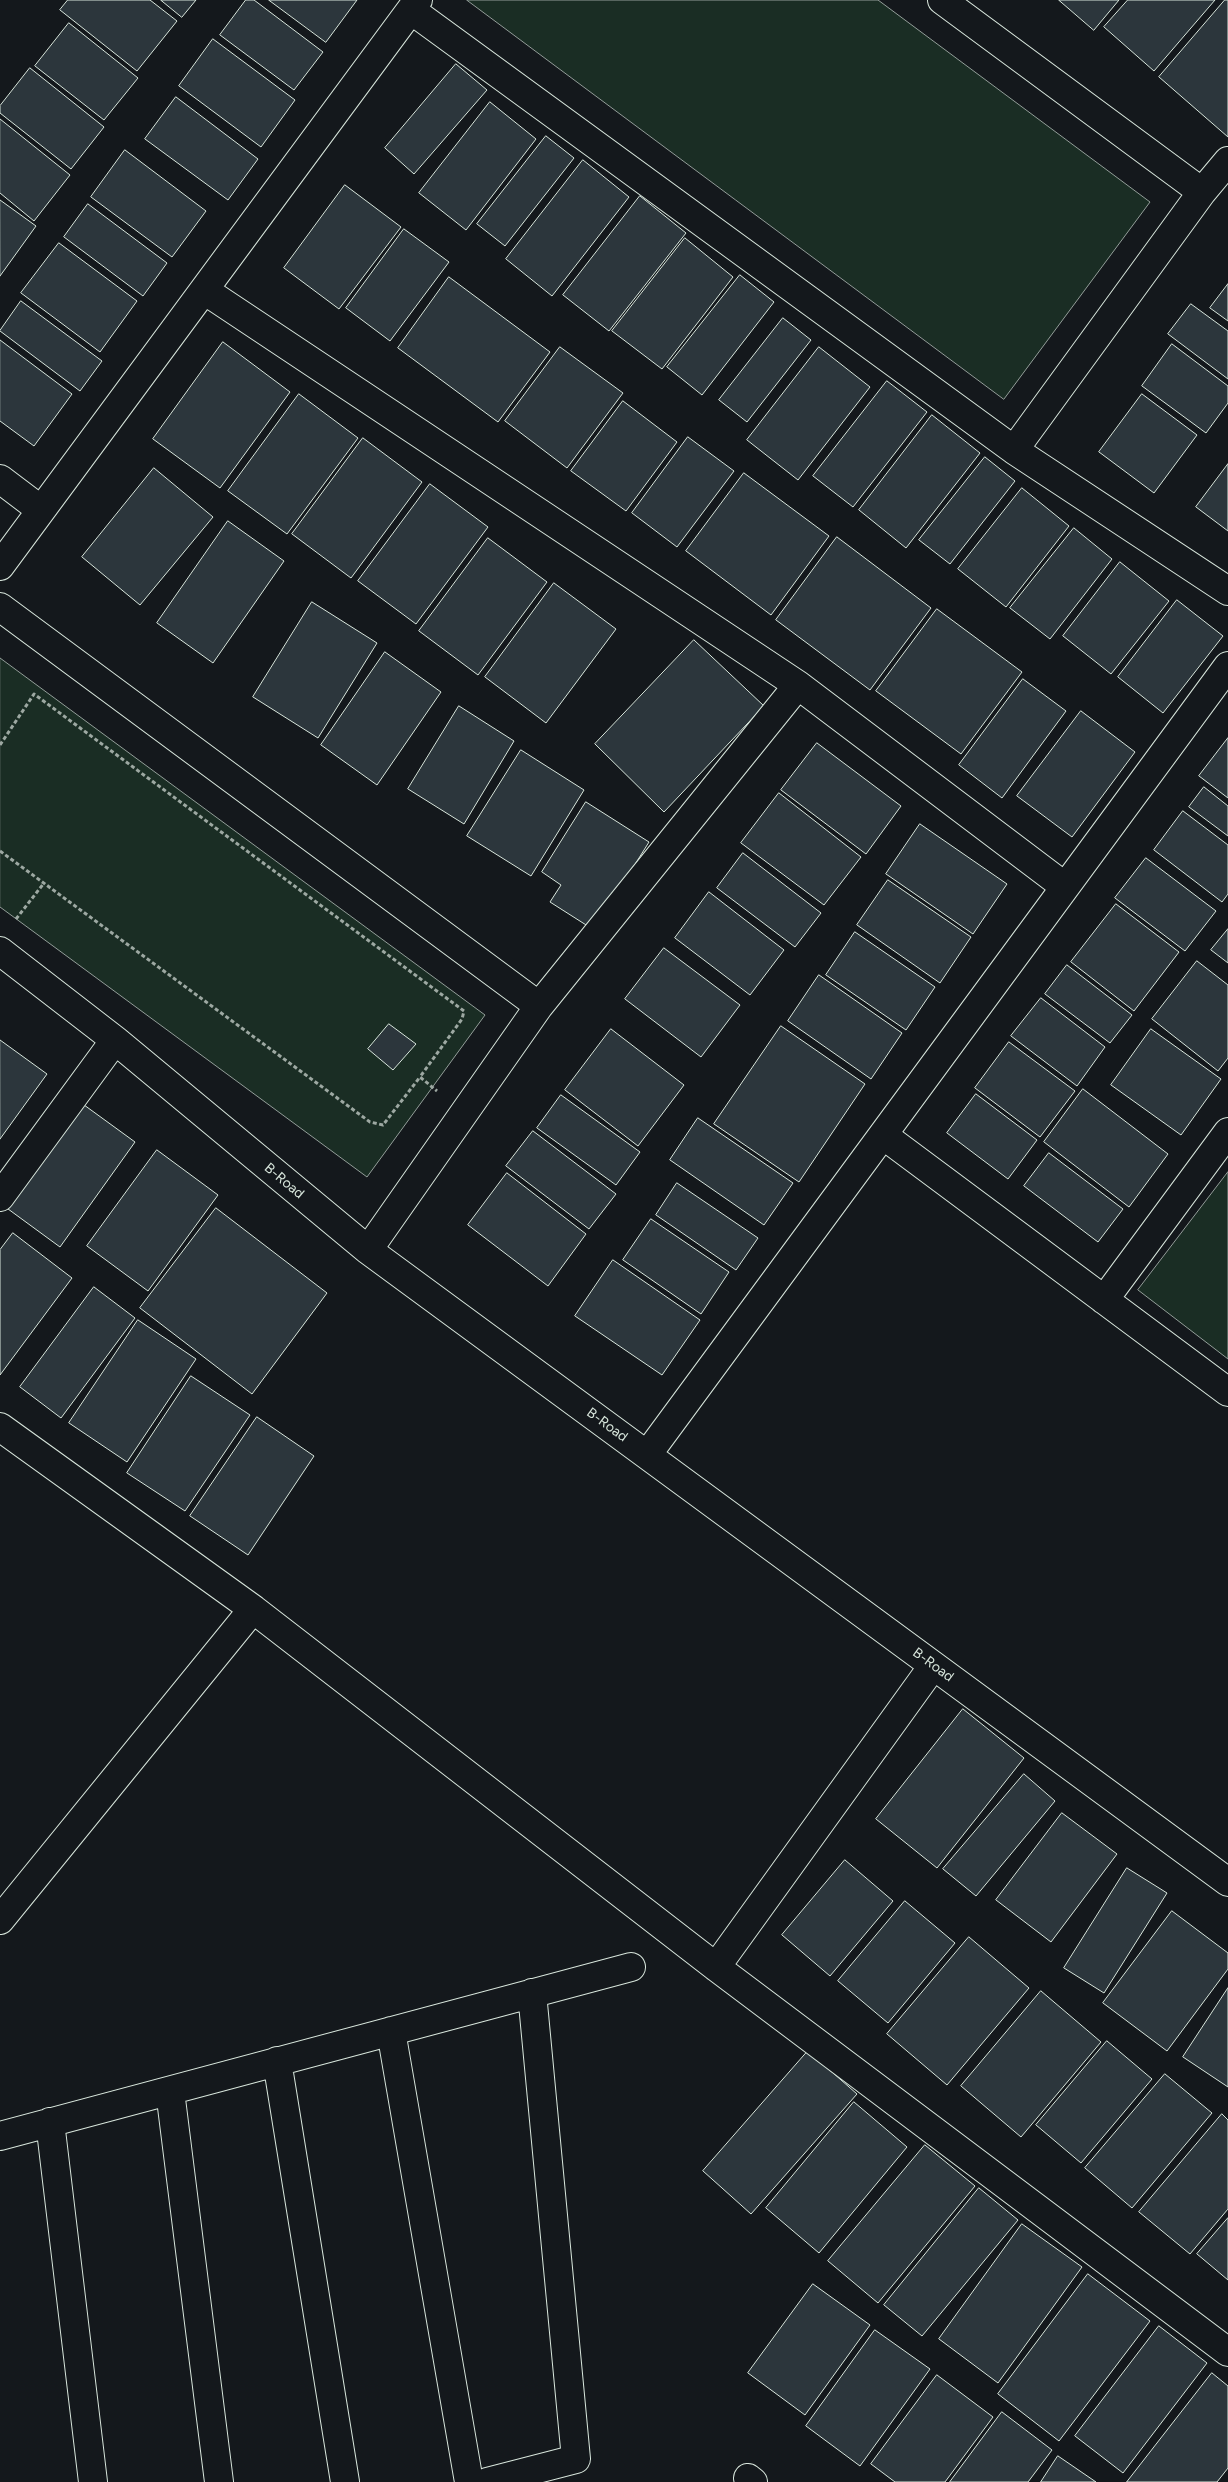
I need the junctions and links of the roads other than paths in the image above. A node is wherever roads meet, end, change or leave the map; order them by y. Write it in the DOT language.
graph roads {
  1 [pos="942,0"];
  2 [pos="414,5"];
  3 [pos="1228,161"];
  4 [pos="1202,192"];
  5 [pos="204,290"];
  6 [pos="1014,450"];
  7 [pos="0,479"];
  8 [pos="41,510"];
  9 [pos="0,566"];
  10 [pos="1228,591"];
  11 [pos="0,607"];
  12 [pos="1228,666"];
  13 [pos="798,685"];
  14 [pos="1064,886"];
  15 [pos="0,951"];
  16 [pos="539,1006"];
  17 [pos="115,1040"];
  18 [pos="1228,1132"];
  19 [pos="883,1135"];
  20 [pos="0,1197"];
  21 [pos="368,1250"];
  22 [pos="1104,1300"];
  23 [pos="1228,1392"];
  24 [pos="0,1426"];
  25 [pos="647,1455"];
  26 [pos="253,1609"];
  27 [pos="933,1666"];
  28 [pos="1228,1882"];
  29 [pos="0,1920"];
  30 [pos="632,1967"];
  31 [pos="716,1967"];
  32 [pos="532,1994"];
  33 [pos="391,2031"];
  34 [pos="278,2061"];
  35 [pos="170,2090"];
  36 [pos="50,2122"];
  37 [pos="0,2136"];
  38 [pos="1228,2352"];
  39 [pos="93,2482"];
  40 [pos="219,2482"];
  41 [pos="345,2482"];
  42 [pos="469,2482"];
  43 [pos="487,2482"];
  1 -- 4 [label="street"];
  2 -- 5 [label="street"];
  2 -- 6 [label="street"];
  3 -- 4 [label="street"];
  4 -- 6 [label="street"];
  5 -- 8 [label="street"];
  5 -- 13 [label="street"];
  6 -- 10 [label="street"];
  7 -- 8 [label="street"];
  8 -- 9 [label="street"];
  11 -- 16 [label="street"];
  12 -- 14 [label="street"];
  13 -- 14 [label="street"];
  13 -- 16 [label="street"];
  14 -- 19 [label="street"];
  15 -- 17 [label="street, B-Road"];
  16 -- 21 [label="street"];
  17 -- 20 [label="street"];
  17 -- 21 [label="street, B-Road"];
  18 -- 22 [label="street"];
  19 -- 22 [label="street"];
  19 -- 25 [label="street"];
  21 -- 25 [label="street, B-Road"];
  22 -- 23 [label="street"];
  24 -- 26 [label="street"];
  25 -- 27 [label="street, B-Road"];
  26 -- 29 [label="street"];
  26 -- 31 [label="street"];
  27 -- 28 [label="street, B-Road"];
  27 -- 31 [label="street"];
  30 -- 32 [label="street"];
  31 -- 38 [label="street"];
  32 -- 33 [label="street"];
  32 -- 43 [label="street"];
  33 -- 34 [label="street"];
  33 -- 42 [label="street"];
  34 -- 35 [label="street"];
  34 -- 41 [label="street"];
  35 -- 36 [label="street"];
  35 -- 40 [label="street"];
  36 -- 37 [label="street"];
  36 -- 39 [label="street"];
}
